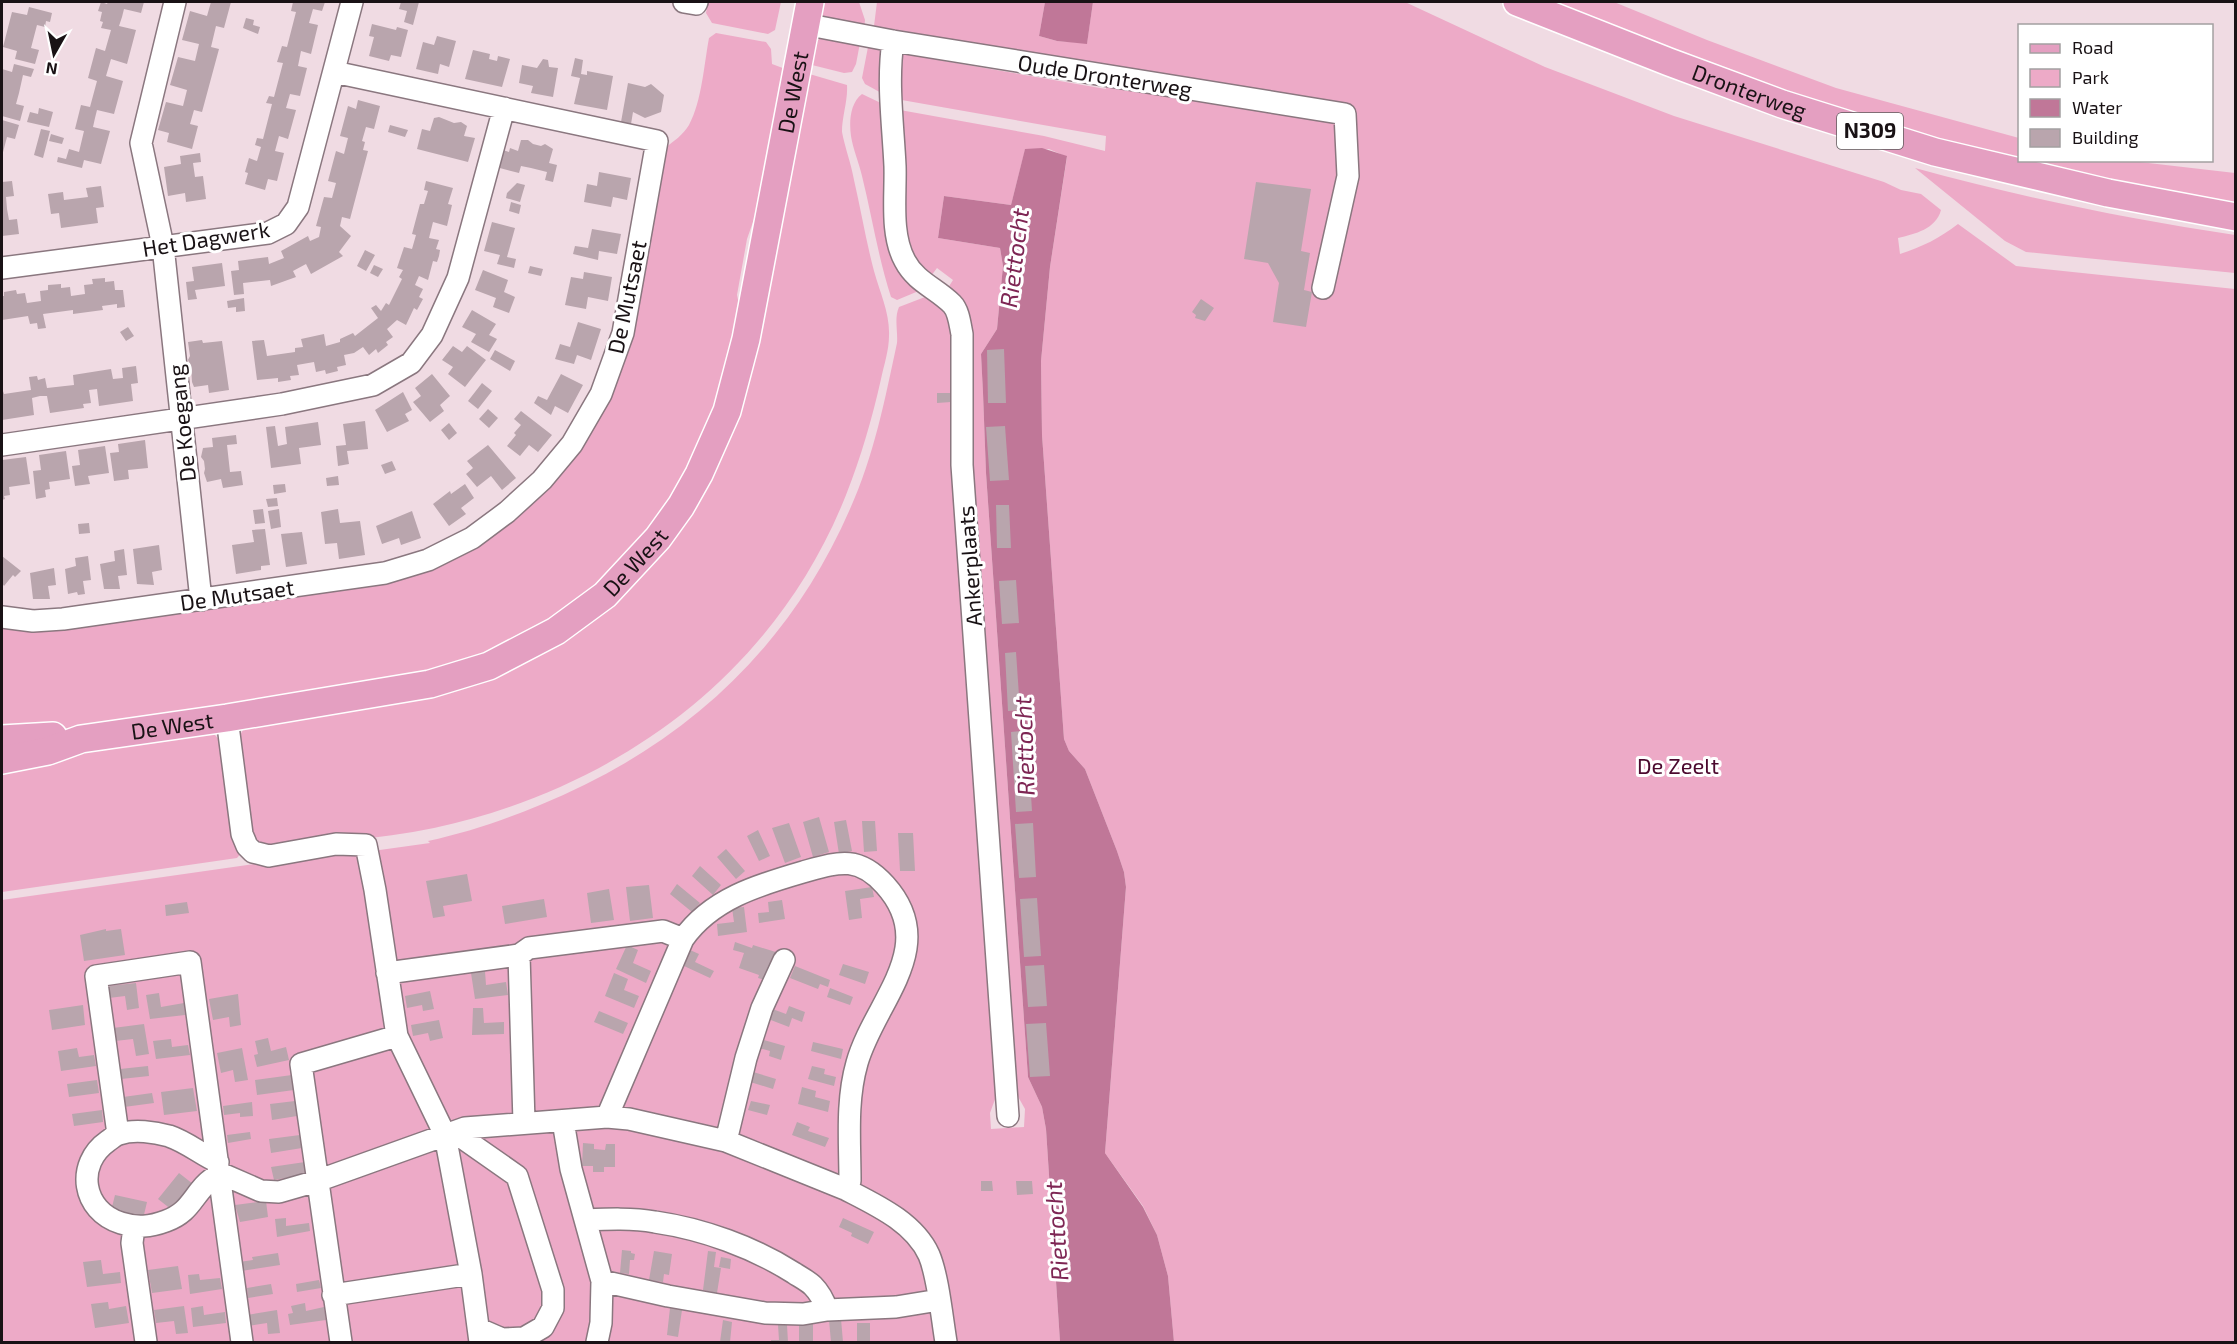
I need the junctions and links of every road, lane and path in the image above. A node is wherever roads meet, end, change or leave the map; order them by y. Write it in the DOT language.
graph roads {
  1 [pos="175,2"];
  2 [pos="352,2"];
  3 [pos="684,2"];
  4 [pos="697,2"];
  5 [pos="1517,2"];
  6 [pos="807,13"];
  7 [pos="893,41"];
  8 [pos="334,72"];
  9 [pos="504,108"];
  10 [pos="2235,217"];
  11 [pos="163,246"];
  12 [pos="2,268"];
  13 [pos="1323,288"];
  14 [pos="181,420"];
  15 [pos="2,445"];
  16 [pos="201,600"];
  17 [pos="2,617"];
  18 [pos="227,718"];
  19 [pos="2,739"];
  20 [pos="81,739"];
  21 [pos="2,760"];
  22 [pos="683,939"];
  23 [pos="519,955"];
  24 [pos="784,960"];
  25 [pos="387,974"];
  26 [pos="397,1036"];
  27 [pos="1008,1116"];
  28 [pos="607,1117"];
  29 [pos="563,1121"];
  30 [pos="524,1122"];
  31 [pos="449,1133"];
  32 [pos="118,1134"];
  33 [pos="726,1141"];
  34 [pos="219,1168"];
  35 [pos="317,1181"];
  36 [pos="845,1189"];
  37 [pos="586,1220"];
  38 [pos="134,1227"];
  39 [pos="471,1274"];
  40 [pos="602,1281"];
  41 [pos="333,1295"];
  42 [pos="939,1300"];
  43 [pos="827,1310"];
  44 [pos="480,1336"];
  45 [pos="146,1342"];
  46 [pos="242,1342"];
  47 [pos="341,1342"];
  48 [pos="597,1342"];
  49 [pos="946,1342"];
  1 -- 11 [label="street, De Koegang"];
  2 -- 8 [label="street, Het Dagwerk"];
  3 -- 4 [label="street"];
  5 -- 10 [label="main road, Dronterweg / N309"];
  6 -- 7 [label="street, Oude Dronterweg"];
  6 -- 18 [label="main road, De West"];
  7 -- 13 [label="street, Oude Dronterweg"];
  7 -- 27 [label="street, Ankerplaats"];
  8 -- 9 [label="street, De Mutsaet"];
  8 -- 11 [label="street, Het Dagwerk"];
  9 -- 14 [label="street"];
  9 -- 16 [label="street, De Mutsaet"];
  11 -- 12 [label="street, Het Dagwerk"];
  11 -- 14 [label="street, De Koegang"];
  14 -- 15 [label="street"];
  14 -- 16 [label="street, De Koegang"];
  16 -- 17 [label="street, De Mutsaet"];
  18 -- 20 [label="main road, De West"];
  18 -- 25 [label="street"];
  19 -- 20 [label="main road, De West"];
  20 -- 21 [label="main road, De West"];
  22 -- 23 [label="street"];
  22 -- 28 [label="street"];
  22 -- 36 [label="street"];
  23 -- 25 [label="street"];
  23 -- 30 [label="street"];
  24 -- 33 [label="street"];
  25 -- 26 [label="street"];
  26 -- 31 [label="street"];
  26 -- 35 [label="street"];
  28 -- 29 [label="street"];
  28 -- 33 [label="street"];
  29 -- 30 [label="street"];
  29 -- 37 [label="street"];
  30 -- 31 [label="street"];
  31 -- 35 [label="street"];
  31 -- 39 [label="street"];
  31 -- 44 [label="street"];
  32 -- 34 [label="street"];
  32 -- 34 [label="street"];
  32 -- 38 [label="street"];
  33 -- 36 [label="street"];
  34 -- 35 [label="street"];
  34 -- 38 [label="street"];
  34 -- 46 [label="street"];
  35 -- 41 [label="street"];
  36 -- 42 [label="street"];
  37 -- 40 [label="street"];
  37 -- 43 [label="street"];
  38 -- 45 [label="street"];
  39 -- 41 [label="street"];
  39 -- 44 [label="street"];
  40 -- 43 [label="street"];
  40 -- 48 [label="street"];
  41 -- 47 [label="street"];
  42 -- 43 [label="street"];
  42 -- 49 [label="street"];
}
